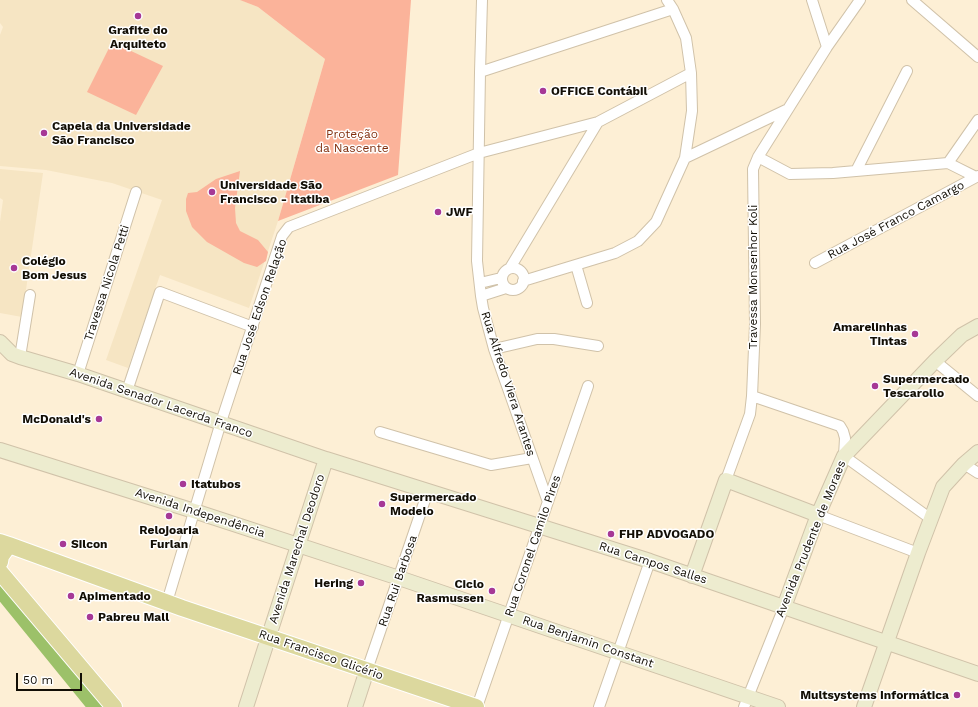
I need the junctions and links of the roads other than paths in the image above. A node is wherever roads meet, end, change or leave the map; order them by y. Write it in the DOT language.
graph roads {
  1 [pos="482,0"];
  2 [pos="667,0"];
  3 [pos="812,0"];
  4 [pos="860,0"];
  5 [pos="912,0"];
  6 [pos="673,9"];
  7 [pos="827,47"];
  8 [pos="978,57"];
  9 [pos="908,71"];
  10 [pos="480,72"];
  11 [pos="691,73"];
  12 [pos="787,110"];
  13 [pos="978,120"];
  14 [pos="598,122"];
  15 [pos="479,153"];
  16 [pos="758,157"];
  17 [pos="685,158"];
  18 [pos="948,163"];
  19 [pos="856,171"];
  20 [pos="977,176"];
  21 [pos="136,192"];
  22 [pos="816,263"];
  23 [pos="576,265"];
  24 [pos="510,268"];
  25 [pos="523,281"];
  26 [pos="480,283"];
  27 [pos="504,283"];
  28 [pos="30,295"];
  29 [pos="481,296"];
  30 [pos="588,303"];
  31 [pos="253,326"];
  32 [pos="978,326"];
  33 [pos="0,342"];
  34 [pos="598,346"];
  35 [pos="494,349"];
  36 [pos="20,357"];
  37 [pos="935,361"];
  38 [pos="78,374"];
  39 [pos="588,386"];
  40 [pos="127,391"];
  41 [pos="752,396"];
  42 [pos="978,396"];
  43 [pos="221,422"];
  44 [pos="380,432"];
  45 [pos="0,450"];
  46 [pos="978,452"];
  47 [pos="844,456"];
  48 [pos="532,458"];
  49 [pos="326,459"];
  50 [pos="964,464"];
  51 [pos="978,473"];
  52 [pos="726,480"];
  53 [pos="428,491"];
  54 [pos="548,502"];
  55 [pos="194,511"];
  56 [pos="818,514"];
  57 [pos="931,519"];
  58 [pos="539,526"];
  59 [pos="5,544"];
  60 [pos="298,545"];
  61 [pos="918,553"];
  62 [pos="650,561"];
  63 [pos="0,562"];
  64 [pos="0,572"];
  65 [pos="692,576"];
  66 [pos="399,578"];
  67 [pos="166,602"];
  68 [pos="784,607"];
  69 [pos="509,615"];
  70 [pos="268,636"];
  71 [pos="887,642"];
  72 [pos="618,652"];
  73 [pos="367,670"];
  74 [pos="978,674"];
  75 [pos="746,702"];
  76 [pos="114,707"];
  77 [pos="246,707"];
  78 [pos="355,707"];
  79 [pos="476,707"];
  80 [pos="600,707"];
  81 [pos="778,707"];
  82 [pos="864,707"];
  1 -- 10 [label="street, Rua Alfredo Viera Arantes"];
  2 -- 6 [label="street"];
  3 -- 7 [label="street"];
  4 -- 7 [label="street, Travessa Monsenhor Koli"];
  5 -- 8 [label="street"];
  6 -- 10 [label="street"];
  6 -- 11 [label="street"];
  7 -- 12 [label="street, Travessa Monsenhor Koli"];
  9 -- 19 [label="street"];
  10 -- 15 [label="street, Rua Alfredo Viera Arantes"];
  11 -- 14 [label="street, Rua José Edson Relação"];
  11 -- 17 [label="street"];
  12 -- 16 [label="street, Travessa Monsenhor Koli"];
  12 -- 17 [label="street"];
  13 -- 18 [label="street"];
  14 -- 15 [label="street, Rua José Edson Relação"];
  14 -- 24 [label="street"];
  15 -- 26 [label="street, Rua Alfredo Viera Arantes"];
  15 -- 31 [label="street, Rua José Edson Relação"];
  16 -- 19 [label="street"];
  16 -- 41 [label="street, Travessa Monsenhor Koli"];
  17 -- 23 [label="street"];
  18 -- 19 [label="street"];
  18 -- 20 [label="street"];
  20 -- 22 [label="street, Rua José Franco Camargo"];
  21 -- 38 [label="street, Travessa Nicola Petti"];
  23 -- 25 [label="street"];
  23 -- 30 [label="street"];
  24 -- 25 [label="street"];
  24 -- 27 [label="street"];
  25 -- 27 [label="street"];
  26 -- 27 [label="street"];
  26 -- 29 [label="street, Rua Alfredo Viera Arantes"];
  27 -- 29 [label="street"];
  28 -- 36 [label="street"];
  29 -- 35 [label="street, Rua Alfredo Viera Arantes"];
  31 -- 40 [label="street"];
  31 -- 43 [label="street, Rua José Edson Relação"];
  32 -- 37 [label="main road, Avenida Prudente de Moraes"];
  33 -- 36 [label="main road, Avenida Senador Lacerda Franco"];
  34 -- 35 [label="street"];
  35 -- 48 [label="street, Rua Alfredo Viera Arantes"];
  36 -- 38 [label="main road, Avenida Senador Lacerda Franco"];
  37 -- 42 [label="street"];
  37 -- 47 [label="main road, Avenida Prudente de Moraes"];
  38 -- 40 [label="main road, Avenida Senador Lacerda Franco"];
  39 -- 54 [label="street, Rua Coronel Camilo Pires"];
  40 -- 43 [label="main road, Avenida Senador Lacerda Franco"];
  41 -- 47 [label="street"];
  41 -- 52 [label="street, Travessa Monsenhor Koli"];
  43 -- 49 [label="main road, Avenida Senador Lacerda Franco"];
  43 -- 55 [label="street, Rua José Edson Relação"];
  44 -- 48 [label="street"];
  45 -- 55 [label="main road, Avenida Independência"];
  46 -- 50 [label="main road"];
  47 -- 56 [label="main road, Avenida Prudente de Moraes"];
  47 -- 57 [label="street"];
  48 -- 54 [label="street, Rua Alfredo Viera Arantes"];
  49 -- 53 [label="main road, Rua Campos Salles"];
  49 -- 60 [label="main road, Avenida Marechal Deodoro"];
  50 -- 51 [label="street"];
  50 -- 57 [label="main road"];
  52 -- 56 [label="main road"];
  52 -- 65 [label="main road, Travessa Monsenhor Koli"];
  53 -- 58 [label="main road, Rua Campos Salles"];
  53 -- 66 [label="street, Rua Rui Barbosa"];
  54 -- 58 [label="street, Rua Coronel Camilo Pires"];
  55 -- 60 [label="main road, Avenida Independência"];
  55 -- 67 [label="street, Rua José Edson Relação"];
  56 -- 61 [label="street"];
  56 -- 68 [label="main road, Avenida Prudente de Moraes"];
  57 -- 61 [label="main road"];
  58 -- 62 [label="main road, Rua Campos Salles"];
  58 -- 69 [label="street, Rua Coronel Camilo Pires"];
  59 -- 63 [label="main road"];
  59 -- 67 [label="main road, Rua Francisco Glicério"];
  60 -- 66 [label="main road, Avenida Independência"];
  60 -- 70 [label="main road, Avenida Marechal Deodoro"];
  61 -- 71 [label="main road"];
  62 -- 65 [label="main road, Rua Campos Salles"];
  62 -- 72 [label="street"];
  64 -- 76 [label="main road"];
  65 -- 68 [label="main road, Rua Campos Salles"];
  66 -- 69 [label="main road, Rua Benjamin Constant"];
  66 -- 73 [label="street, Rua Rui Barbosa"];
  67 -- 70 [label="main road, Rua Francisco Glicério"];
  68 -- 71 [label="main road, Rua Campos Salles"];
  68 -- 75 [label="street, Avenida Prudente de Moraes"];
  69 -- 72 [label="main road, Rua Benjamin Constant"];
  69 -- 79 [label="street, Rua Coronel Camilo Pires"];
  70 -- 73 [label="main road, Rua Francisco Glicério"];
  70 -- 77 [label="main road, Avenida Marechal Deodoro"];
  71 -- 74 [label="main road, Rua Campos Salles"];
  71 -- 82 [label="main road"];
  72 -- 75 [label="main road, Rua Benjamin Constant"];
  72 -- 80 [label="street"];
  73 -- 78 [label="main road"];
  73 -- 79 [label="main road, Rua Francisco Glicério"];
  75 -- 81 [label="main road, Rua Benjamin Constant"];
}
